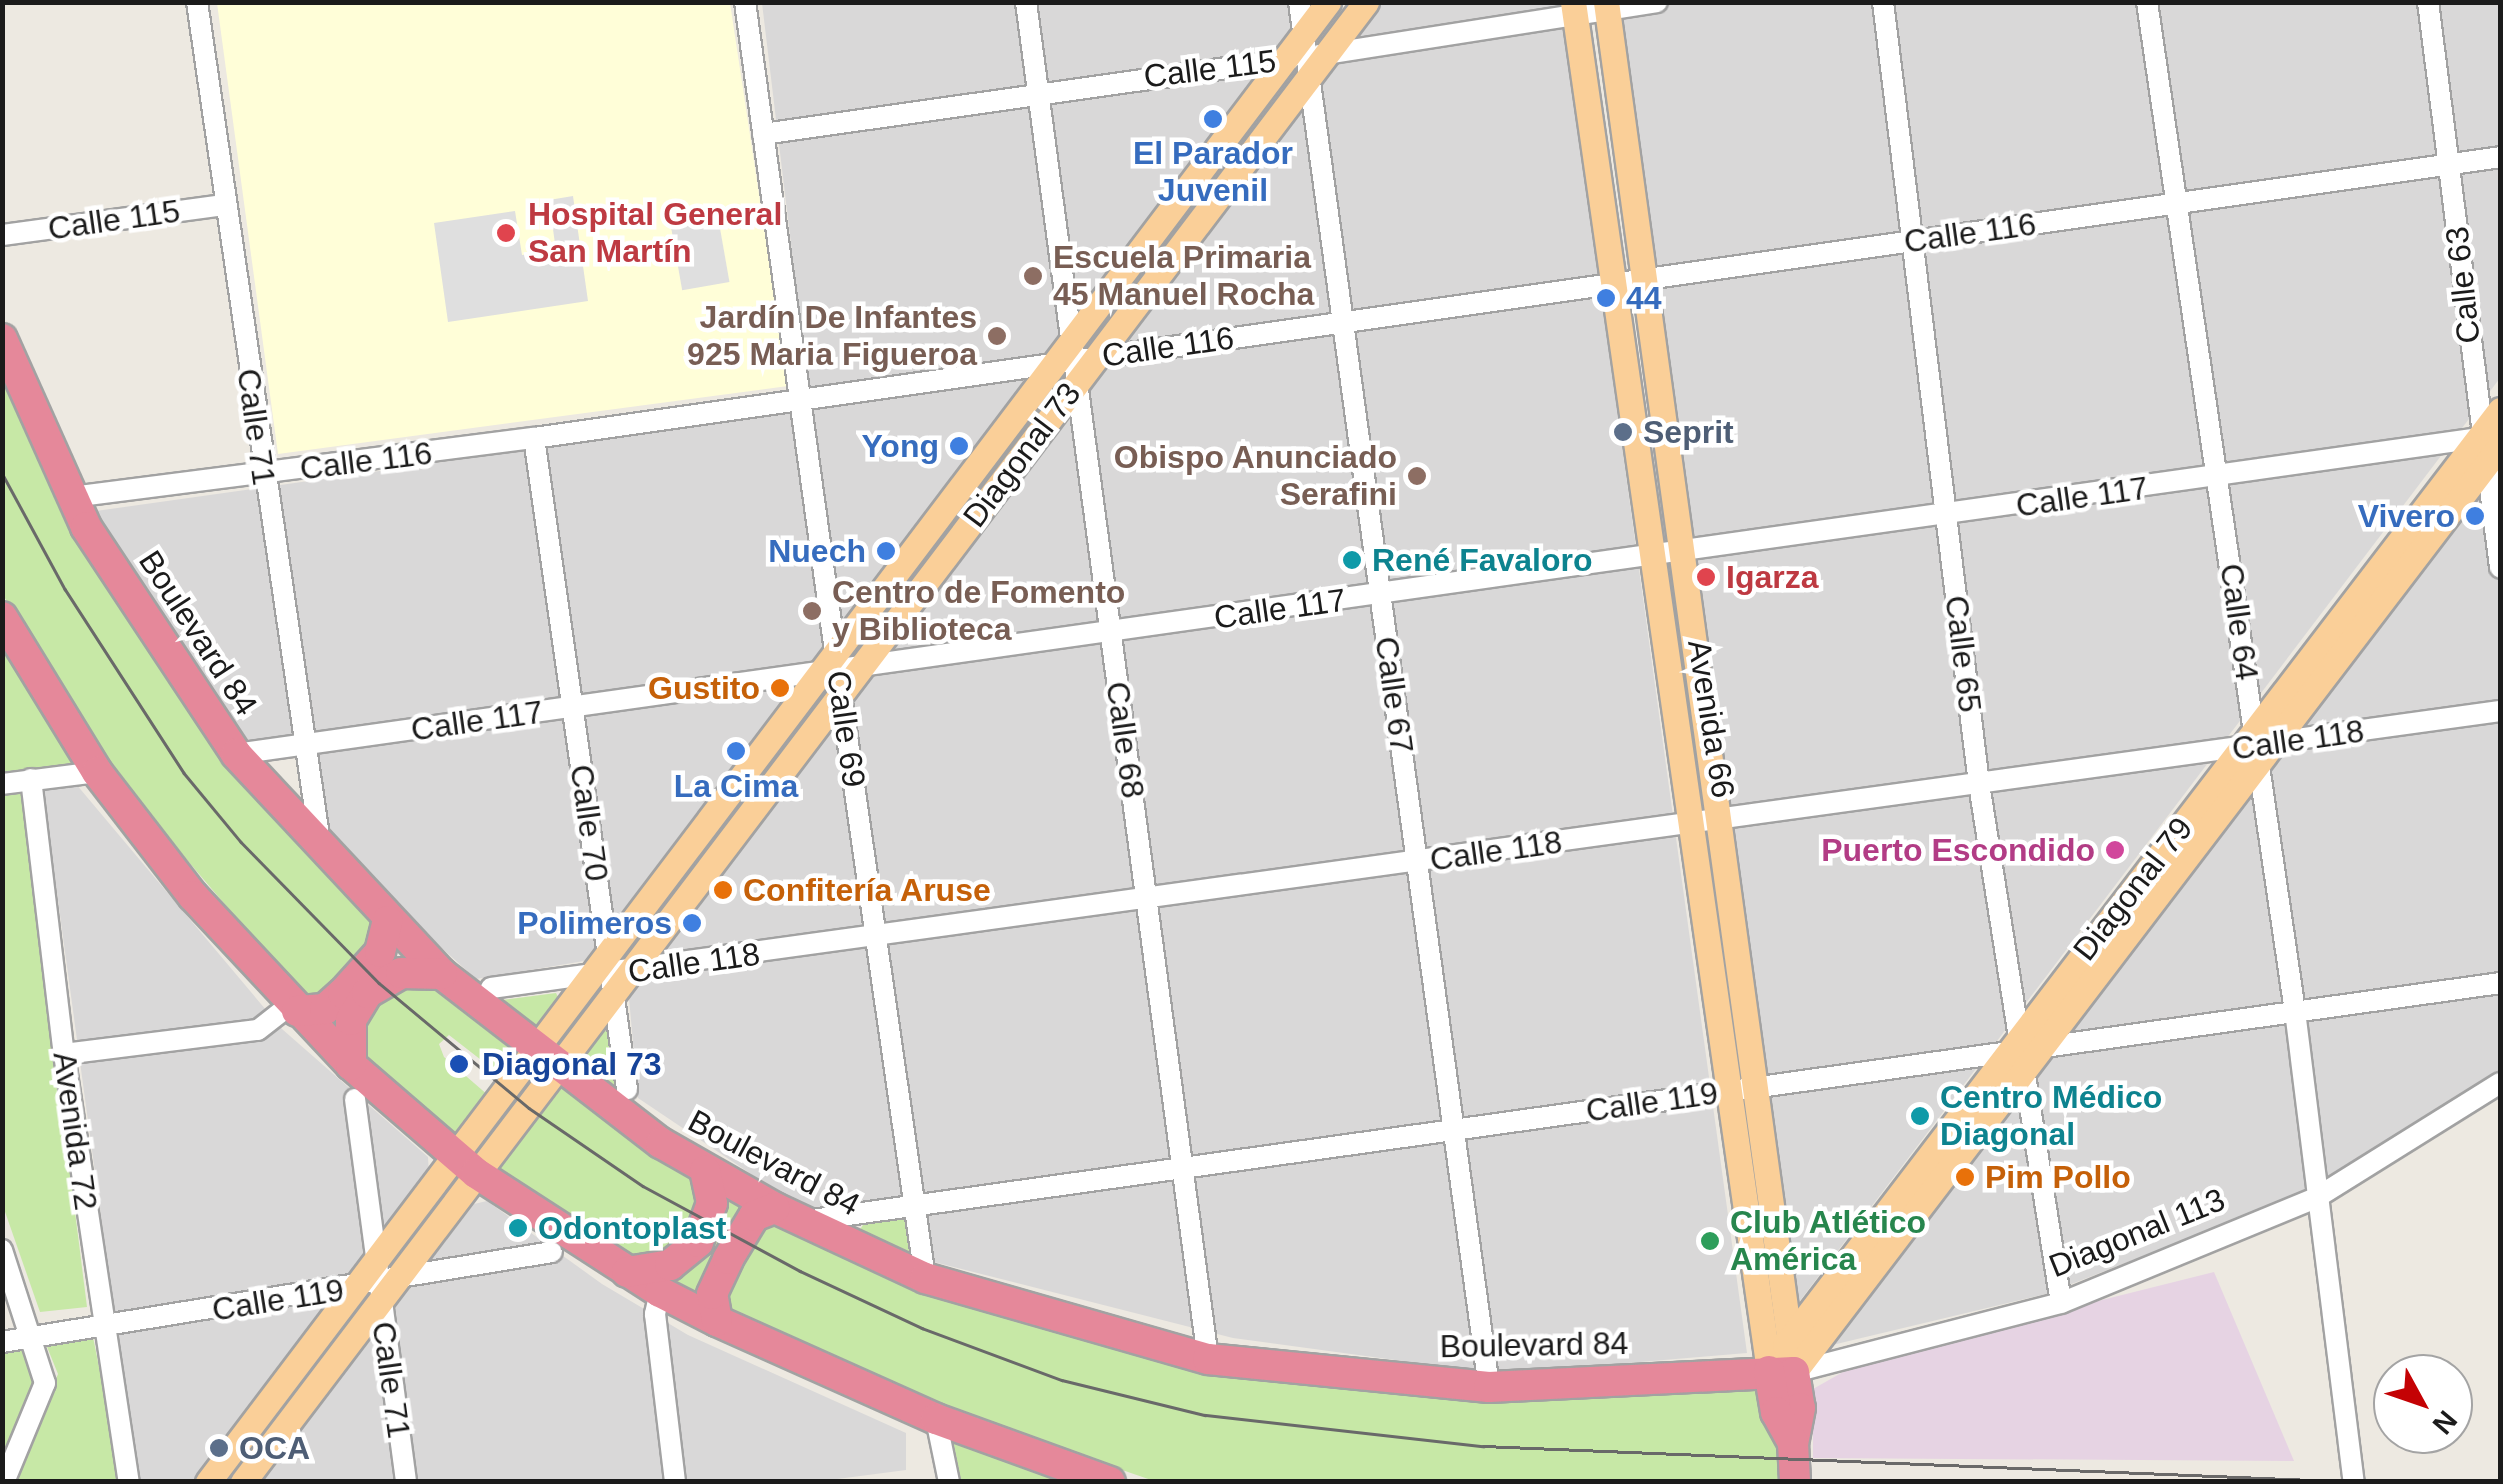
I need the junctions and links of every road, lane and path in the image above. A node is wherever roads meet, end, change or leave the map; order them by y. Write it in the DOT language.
graph roads {
  1 [pos="197,2"];
  2 [pos="745,2"];
  3 [pos="1026,2"];
  4 [pos="1299,2"];
  5 [pos="1328,2"];
  6 [pos="1366,2"];
  7 [pos="1657,2"];
  8 [pos="1883,2"];
  9 [pos="2148,2"];
  10 [pos="2428,2"];
  11 [pos="1606,5"];
  12 [pos="1574,8"];
  13 [pos="1306,56"];
  14 [pos="1038,90"];
  15 [pos="763,134"];
  16 [pos="2500,157"];
  17 [pos="2450,165"];
  18 [pos="2176,204"];
  19 [pos="225,205"];
  20 [pos="2,235"];
  21 [pos="1911,242"];
  22 [pos="1644,280"];
  23 [pos="1613,284"];
  24 [pos="1343,322"];
  25 [pos="2,339"];
  26 [pos="1075,361"];
  27 [pos="798,399"];
  28 [pos="2500,410"];
  29 [pos="534,438"];
  30 [pos="2494,439"];
  31 [pos="2484,468"];
  32 [pos="262,474"];
  33 [pos="2219,478"];
  34 [pos="72,498"];
  35 [pos="1945,516"];
  36 [pos="1679,554"];
  37 [pos="1651,557"];
  38 [pos="2500,567"];
  39 [pos="1380,595"];
  40 [pos="2,616"];
  41 [pos="1110,632"];
  42 [pos="839,671"];
  43 [pos="572,708"];
  44 [pos="2500,711"];
  45 [pos="304,745"];
  46 [pos="2258,747"];
  47 [pos="236,754"];
  48 [pos="97,772"];
  49 [pos="31,779"];
  50 [pos="2,784"];
  51 [pos="1979,784"];
  52 [pos="1719,820"];
  53 [pos="1691,824"];
  54 [pos="322,850"];
  55 [pos="1417,862"];
  56 [pos="1146,900"];
  57 [pos="388,921"];
  58 [pos="876,937"];
  59 [pos="442,974"];
  60 [pos="610,974"];
  61 [pos="2500,982"];
  62 [pos="491,988"];
  63 [pos="294,1007"];
  64 [pos="2295,1012"];
  65 [pos="2047,1046"];
  66 [pos="2013,1048"];
  67 [pos="64,1054"];
  68 [pos="546,1059"];
  69 [pos="351,1065"];
  70 [pos="2021,1080"];
  71 [pos="2500,1083"];
  72 [pos="1756,1087"];
  73 [pos="627,1089"];
  74 [pos="1730,1091"];
  75 [pos="355,1099"];
  76 [pos="1454,1130"];
  77 [pos="464,1164"];
  78 [pos="1182,1168"];
  79 [pos="705,1171"];
  80 [pos="2316,1198"];
  81 [pos="916,1205"];
  82 [pos="775,1208"];
  83 [pos="803,1221"];
  84 [pos="2,1250"];
  85 [pos="552,1252"];
  86 [pos="627,1272"];
  87 [pos="924,1278"];
  88 [pos="375,1282"];
  89 [pos="660,1292"];
  90 [pos="2060,1303"];
  91 [pos="717,1321"];
  92 [pos="104,1327"];
  93 [pos="31,1338"];
  94 [pos="1790,1338"];
  95 [pos="2,1342"];
  96 [pos="1208,1359"];
  97 [pos="1782,1371"];
  98 [pos="1489,1387"];
  99 [pos="936,1420"];
  100 [pos="4,1482"];
  101 [pos="129,1482"];
  102 [pos="208,1482"];
  103 [pos="243,1482"];
  104 [pos="406,1482"];
  105 [pos="675,1482"];
  106 [pos="949,1482"];
  107 [pos="1110,1482"];
  108 [pos="1795,1482"];
  109 [pos="2354,1482"];
  1 -- 19 [label="street, Calle 71"];
  2 -- 15 [label="street, Calle 69"];
  3 -- 14 [label="street, Calle 68"];
  4 -- 13 [label="street, Calle 67"];
  5 -- 13 [label="main road, Diagonal 73"];
  6 -- 13 [label="main road, Diagonal 73"];
  7 -- 11 [label="street, Calle 115"];
  8 -- 21 [label="street, Calle 65"];
  9 -- 18 [label="street, Calle 64"];
  10 -- 17 [label="street, Calle 63"];
  11 -- 12 [label="street, Calle 115"];
  11 -- 22 [label="main road, Avenida 66"];
  12 -- 13 [label="street, Calle 115"];
  12 -- 23 [label="main road, Avenida 66"];
  13 -- 14 [label="street, Calle 115"];
  13 -- 24 [label="street, Calle 67"];
  13 -- 26 [label="main road, Diagonal 73"];
  14 -- 15 [label="street, Calle 115"];
  14 -- 26 [label="street, Calle 68"];
  15 -- 27 [label="street, Calle 69"];
  16 -- 17 [label="street, Calle 116"];
  17 -- 18 [label="street, Calle 116"];
  17 -- 30 [label="street, Calle 63"];
  18 -- 21 [label="street, Calle 116"];
  18 -- 33 [label="street, Calle 64"];
  19 -- 20 [label="street, Calle 115"];
  19 -- 32 [label="street, Calle 71"];
  21 -- 22 [label="street, Calle 116"];
  21 -- 35 [label="street, Calle 65"];
  22 -- 23 [label="street, Calle 116"];
  22 -- 36 [label="main road, Avenida 66"];
  23 -- 24 [label="street, Calle 116"];
  23 -- 37 [label="main road, Avenida 66"];
  24 -- 26 [label="street, Calle 116"];
  24 -- 39 [label="street, Calle 67"];
  25 -- 34 [label="highway, Boulevard 84"];
  26 -- 27 [label="street, Calle 116"];
  26 -- 41 [label="street, Calle 68"];
  26 -- 42 [label="main road, Diagonal 73"];
  27 -- 29 [label="street, Calle 116"];
  27 -- 42 [label="street, Calle 69"];
  28 -- 30 [label="main road, Diagonal 79"];
  29 -- 32 [label="street, Calle 116"];
  29 -- 43 [label="street, Calle 70"];
  30 -- 31 [label="main road, Diagonal 79"];
  30 -- 33 [label="street, Calle 117"];
  30 -- 46 [label="main road, Diagonal 79"];
  31 -- 38 [label="street"];
  31 -- 46 [label="main road, Diagonal 79"];
  32 -- 34 [label="street, Calle 116"];
  32 -- 45 [label="street, Calle 71"];
  33 -- 35 [label="street, Calle 117"];
  33 -- 46 [label="street, Calle 64"];
  34 -- 47 [label="highway, Boulevard 84"];
  35 -- 36 [label="street, Calle 117"];
  35 -- 51 [label="street, Calle 65"];
  36 -- 37 [label="street, Calle 117"];
  36 -- 52 [label="main road, Avenida 66"];
  37 -- 39 [label="street, Calle 117"];
  37 -- 53 [label="main road, Avenida 66"];
  39 -- 41 [label="street, Calle 117"];
  39 -- 55 [label="street, Calle 67"];
  40 -- 48 [label="highway"];
  41 -- 42 [label="street, Calle 117"];
  41 -- 56 [label="street, Calle 68"];
  42 -- 43 [label="street, Calle 117"];
  42 -- 58 [label="street, Calle 69"];
  42 -- 60 [label="main road, Diagonal 73"];
  43 -- 45 [label="street, Calle 117"];
  43 -- 60 [label="street, Calle 70"];
  44 -- 46 [label="street, Calle 118"];
  45 -- 47 [label="street, Calle 117"];
  45 -- 54 [label="street, Calle 71"];
  46 -- 51 [label="street, Calle 118"];
  46 -- 64 [label="street, Calle 64"];
  46 -- 65 [label="main road, Diagonal 79"];
  46 -- 66 [label="main road, Diagonal 79"];
  47 -- 54 [label="highway, Boulevard 84"];
  48 -- 49 [label="street"];
  48 -- 63 [label="highway"];
  49 -- 50 [label="street"];
  49 -- 67 [label="street, Avenida 72"];
  51 -- 52 [label="street, Calle 118"];
  51 -- 66 [label="street, Calle 65"];
  52 -- 53 [label="street, Calle 118"];
  52 -- 72 [label="main road, Avenida 66"];
  53 -- 55 [label="street, Calle 118"];
  53 -- 74 [label="main road, Avenida 66"];
  54 -- 57 [label="highway, Boulevard 84"];
  55 -- 56 [label="street, Calle 118"];
  55 -- 76 [label="street, Calle 67"];
  56 -- 58 [label="street, Calle 118"];
  56 -- 78 [label="street, Calle 68"];
  57 -- 59 [label="highway, Boulevard 84"];
  57 -- 63 [label="highway"];
  58 -- 60 [label="street, Calle 118"];
  58 -- 81 [label="street, Calle 69"];
  59 -- 68 [label="highway, Boulevard 84"];
  59 -- 69 [label="highway"];
  60 -- 62 [label="street, Calle 118"];
  60 -- 68 [label="main road, Diagonal 73"];
  60 -- 73 [label="street, Calle 70"];
  61 -- 64 [label="street, Calle 119"];
  63 -- 67 [label="street"];
  63 -- 69 [label="highway"];
  64 -- 65 [label="street, Calle 119"];
  64 -- 80 [label="street, Calle 64"];
  65 -- 66 [label="street, Calle 119"];
  65 -- 70 [label="main road, Diagonal 79"];
  66 -- 70 [label="street, Calle 65"];
  66 -- 72 [label="street, Calle 119"];
  66 -- 94 [label="main road, Diagonal 79"];
  67 -- 92 [label="street, Avenida 72"];
  68 -- 77 [label="main road, Diagonal 73"];
  68 -- 79 [label="highway, Boulevard 84"];
  69 -- 77 [label="highway"];
  70 -- 90 [label="street, Calle 65"];
  70 -- 97 [label="main road, Diagonal 79"];
  71 -- 80 [label="street, Diagonal 113"];
  72 -- 74 [label="street, Calle 119"];
  72 -- 94 [label="main road, Avenida 66"];
  74 -- 76 [label="street, Calle 119"];
  74 -- 97 [label="main road, Avenida 66"];
  75 -- 88 [label="street, Calle 71"];
  76 -- 78 [label="street, Calle 119"];
  76 -- 98 [label="street, Calle 67"];
  77 -- 86 [label="highway"];
  77 -- 88 [label="main road, Diagonal 73"];
  78 -- 81 [label="street, Calle 119"];
  78 -- 96 [label="street, Calle 68"];
  79 -- 82 [label="highway, Boulevard 84"];
  79 -- 86 [label="highway"];
  80 -- 90 [label="street, Diagonal 113"];
  80 -- 109 [label="street, Calle 64"];
  81 -- 83 [label="street, Calle 119"];
  81 -- 87 [label="street, Calle 69"];
  82 -- 83 [label="highway, Boulevard 84"];
  82 -- 91 [label="highway"];
  83 -- 87 [label="highway, Boulevard 84"];
  84 -- 93 [label="street"];
  85 -- 88 [label="street, Calle 119"];
  86 -- 89 [label="highway"];
  87 -- 96 [label="highway, Boulevard 84"];
  88 -- 92 [label="street, Calle 119"];
  88 -- 102 [label="main road, Diagonal 73"];
  88 -- 103 [label="main road, Diagonal 73"];
  88 -- 104 [label="street, Calle 71"];
  89 -- 91 [label="highway"];
  89 -- 105 [label="street"];
  90 -- 97 [label="street, Diagonal 113"];
  91 -- 99 [label="highway"];
  92 -- 93 [label="street, Calle 119"];
  92 -- 101 [label="street, Avenida 72"];
  93 -- 95 [label="street, Calle 119"];
  93 -- 100 [label="street"];
  94 -- 97 [label="main road, Diagonal 79"];
  96 -- 98 [label="highway, Boulevard 84"];
  97 -- 98 [label="highway, Boulevard 84"];
  97 -- 108 [label="highway, Avenida 66"];
  99 -- 106 [label="street"];
  99 -- 107 [label="highway"];
}
